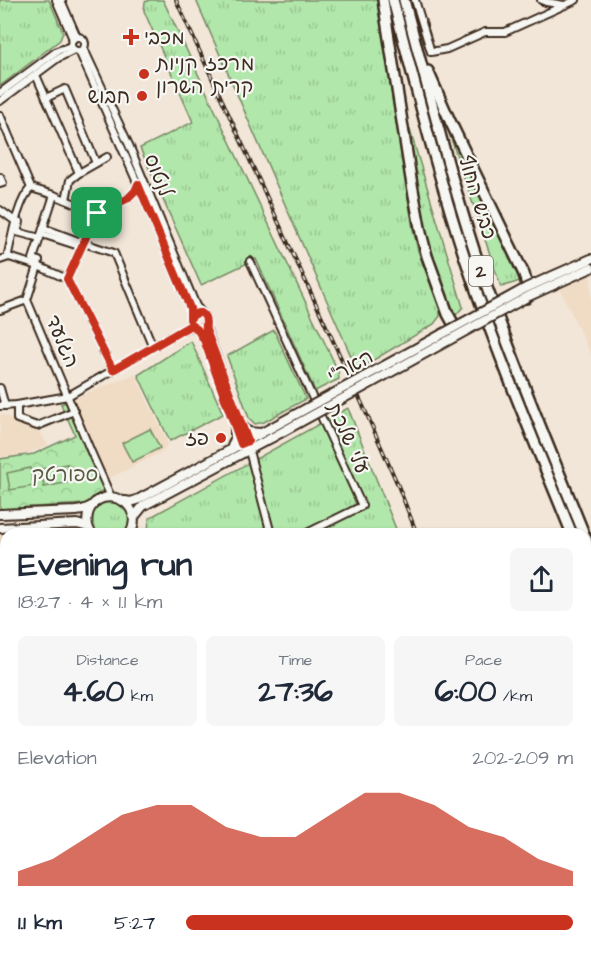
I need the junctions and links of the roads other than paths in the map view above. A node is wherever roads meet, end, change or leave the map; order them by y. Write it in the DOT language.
graph roads {
  1 [pos="56,0"];
  2 [pos="61,0"];
  3 [pos="383,0"];
  4 [pos="393,0"];
  5 [pos="404,0"];
  6 [pos="415,0"];
  7 [pos="541,0"];
  8 [pos="576,0"];
  9 [pos="564,5"];
  10 [pos="411,26"];
  11 [pos="76,45"];
  12 [pos="36,75"];
  13 [pos="0,93"];
  14 [pos="46,98"];
  15 [pos="0,101"];
  16 [pos="0,115"];
  17 [pos="107,157"];
  18 [pos="96,163"];
  19 [pos="79,173"];
  20 [pos="0,177"];
  21 [pos="0,184"];
  22 [pos="138,184"];
  23 [pos="31,188"];
  24 [pos="54,195"];
  25 [pos="127,199"];
  26 [pos="66,200"];
  27 [pos="145,201"];
  28 [pos="0,210"];
  29 [pos="97,213"];
  30 [pos="15,221"];
  31 [pos="42,233"];
  32 [pos="83,245"];
  33 [pos="9,256"];
  34 [pos="591,259"];
  35 [pos="0,260"];
  36 [pos="250,261"];
  37 [pos="518,261"];
  38 [pos="38,266"];
  39 [pos="591,268"];
  40 [pos="67,279"];
  41 [pos="548,281"];
  42 [pos="528,287"];
  43 [pos="526,298"];
  44 [pos="27,300"];
  45 [pos="445,306"];
  46 [pos="0,310"];
  47 [pos="203,314"];
  48 [pos="193,324"];
  49 [pos="205,325"];
  50 [pos="457,330"];
  51 [pos="437,337"];
  52 [pos="153,346"];
  53 [pos="113,370"];
  54 [pos="0,388"];
  55 [pos="68,396"];
  56 [pos="17,405"];
  57 [pos="3,406"];
  58 [pos="74,411"];
  59 [pos="239,427"];
  60 [pos="268,433"];
  61 [pos="245,445"];
  62 [pos="230,450"];
  63 [pos="111,497"];
  64 [pos="125,501"];
  65 [pos="92,506"];
  66 [pos="0,514"];
  67 [pos="134,517"];
  68 [pos="43,528"];
  69 [pos="86,528"];
  70 [pos="90,528"];
  71 [pos="133,528"];
  72 [pos="269,528"];
  73 [pos="317,528"];
  74 [pos="570,528"];
  75 [pos="582,528"];
  1 -- 11 [label="street, לנטוס"];
  2 -- 11 [label="street, לנטוס"];
  3 -- 45 [label="highway"];
  4 -- 74 [label="highway, כביש החוף / 2"];
  5 -- 10 [label="highway, כביש החוף / 2"];
  6 -- 9 [label="street"];
  7 -- 9 [label="street"];
  8 -- 9 [label="street"];
  10 -- 37 [label="highway"];
  10 -- 75 [label="highway, כביש החוף / 2"];
  11 -- 12 [label="street"];
  11 -- 13 [label="street"];
  11 -- 22 [label="street, לנטוס"];
  11 -- 47 [label="street, לנטוס"];
  12 -- 14 [label="street"];
  12 -- 15 [label="street"];
  14 -- 18 [label="street"];
  14 -- 19 [label="street"];
  16 -- 23 [label="street"];
  17 -- 18 [label="street"];
  18 -- 19 [label="street"];
  19 -- 26 [label="street"];
  20 -- 21 [label="street"];
  22 -- 25 [label="street"];
  22 -- 27 [label="street, לנטוס"];
  23 -- 24 [label="street"];
  23 -- 30 [label="street"];
  24 -- 26 [label="street"];
  24 -- 31 [label="street"];
  25 -- 27 [label="street"];
  25 -- 29 [label="street"];
  26 -- 29 [label="street"];
  27 -- 48 [label="street, לנטוס"];
  28 -- 30 [label="street"];
  29 -- 32 [label="street"];
  30 -- 31 [label="street"];
  30 -- 33 [label="street"];
  31 -- 32 [label="street"];
  31 -- 38 [label="street, הגלעד"];
  32 -- 40 [label="street"];
  32 -- 52 [label="street"];
  33 -- 35 [label="street"];
  33 -- 38 [label="street"];
  34 -- 41 [label="main road, האר\"י"];
  36 -- 73 [label="street, עלי שלכת"];
  37 -- 41 [label="highway"];
  37 -- 42 [label="highway"];
  38 -- 40 [label="street"];
  38 -- 44 [label="street, הגלעד"];
  39 -- 41 [label="main road, האר\"י"];
  40 -- 53 [label="street"];
  41 -- 42 [label="main road, האר\"י, bridge"];
  41 -- 43 [label="main road, האר\"י, bridge"];
  42 -- 43 [label="highway, bridge"];
  42 -- 50 [label="main road, האר\"י, bridge"];
  43 -- 50 [label="main road, האר\"י, bridge"];
  44 -- 46 [label="street, הגלעד"];
  44 -- 55 [label="street, הגלעד"];
  45 -- 50 [label="highway"];
  45 -- 51 [label="highway"];
  47 -- 48 [label="street"];
  47 -- 49 [label="street"];
  48 -- 49 [label="street"];
  48 -- 52 [label="street"];
  48 -- 59 [label="street, לנטוס"];
  49 -- 59 [label="street, לנטוס"];
  50 -- 51 [label="main road, האר\"י, bridge"];
  50 -- 60 [label="main road, האר\"י, bridge"];
  51 -- 60 [label="main road, האר\"י, bridge"];
  52 -- 53 [label="street"];
  53 -- 55 [label="street"];
  54 -- 57 [label="street"];
  55 -- 56 [label="street"];
  55 -- 58 [label="street, הגלעד"];
  56 -- 57 [label="street"];
  56 -- 58 [label="street"];
  58 -- 63 [label="street, הגלעד"];
  59 -- 60 [label="main road"];
  59 -- 61 [label="street, לנטוס"];
  59 -- 62 [label="main road"];
  60 -- 61 [label="main road, האר\"י"];
  61 -- 62 [label="main road, האר\"י"];
  61 -- 67 [label="main road, האר\"י"];
  61 -- 72 [label="street, לנטוס"];
  62 -- 64 [label="main road, האר\"י"];
  63 -- 64 [label="main road"];
  63 -- 65 [label="main road"];
  64 -- 67 [label="main road"];
  65 -- 66 [label="main road"];
  65 -- 70 [label="main road"];
  67 -- 71 [label="main road"];
  68 -- 69 [label="main road"];
}
